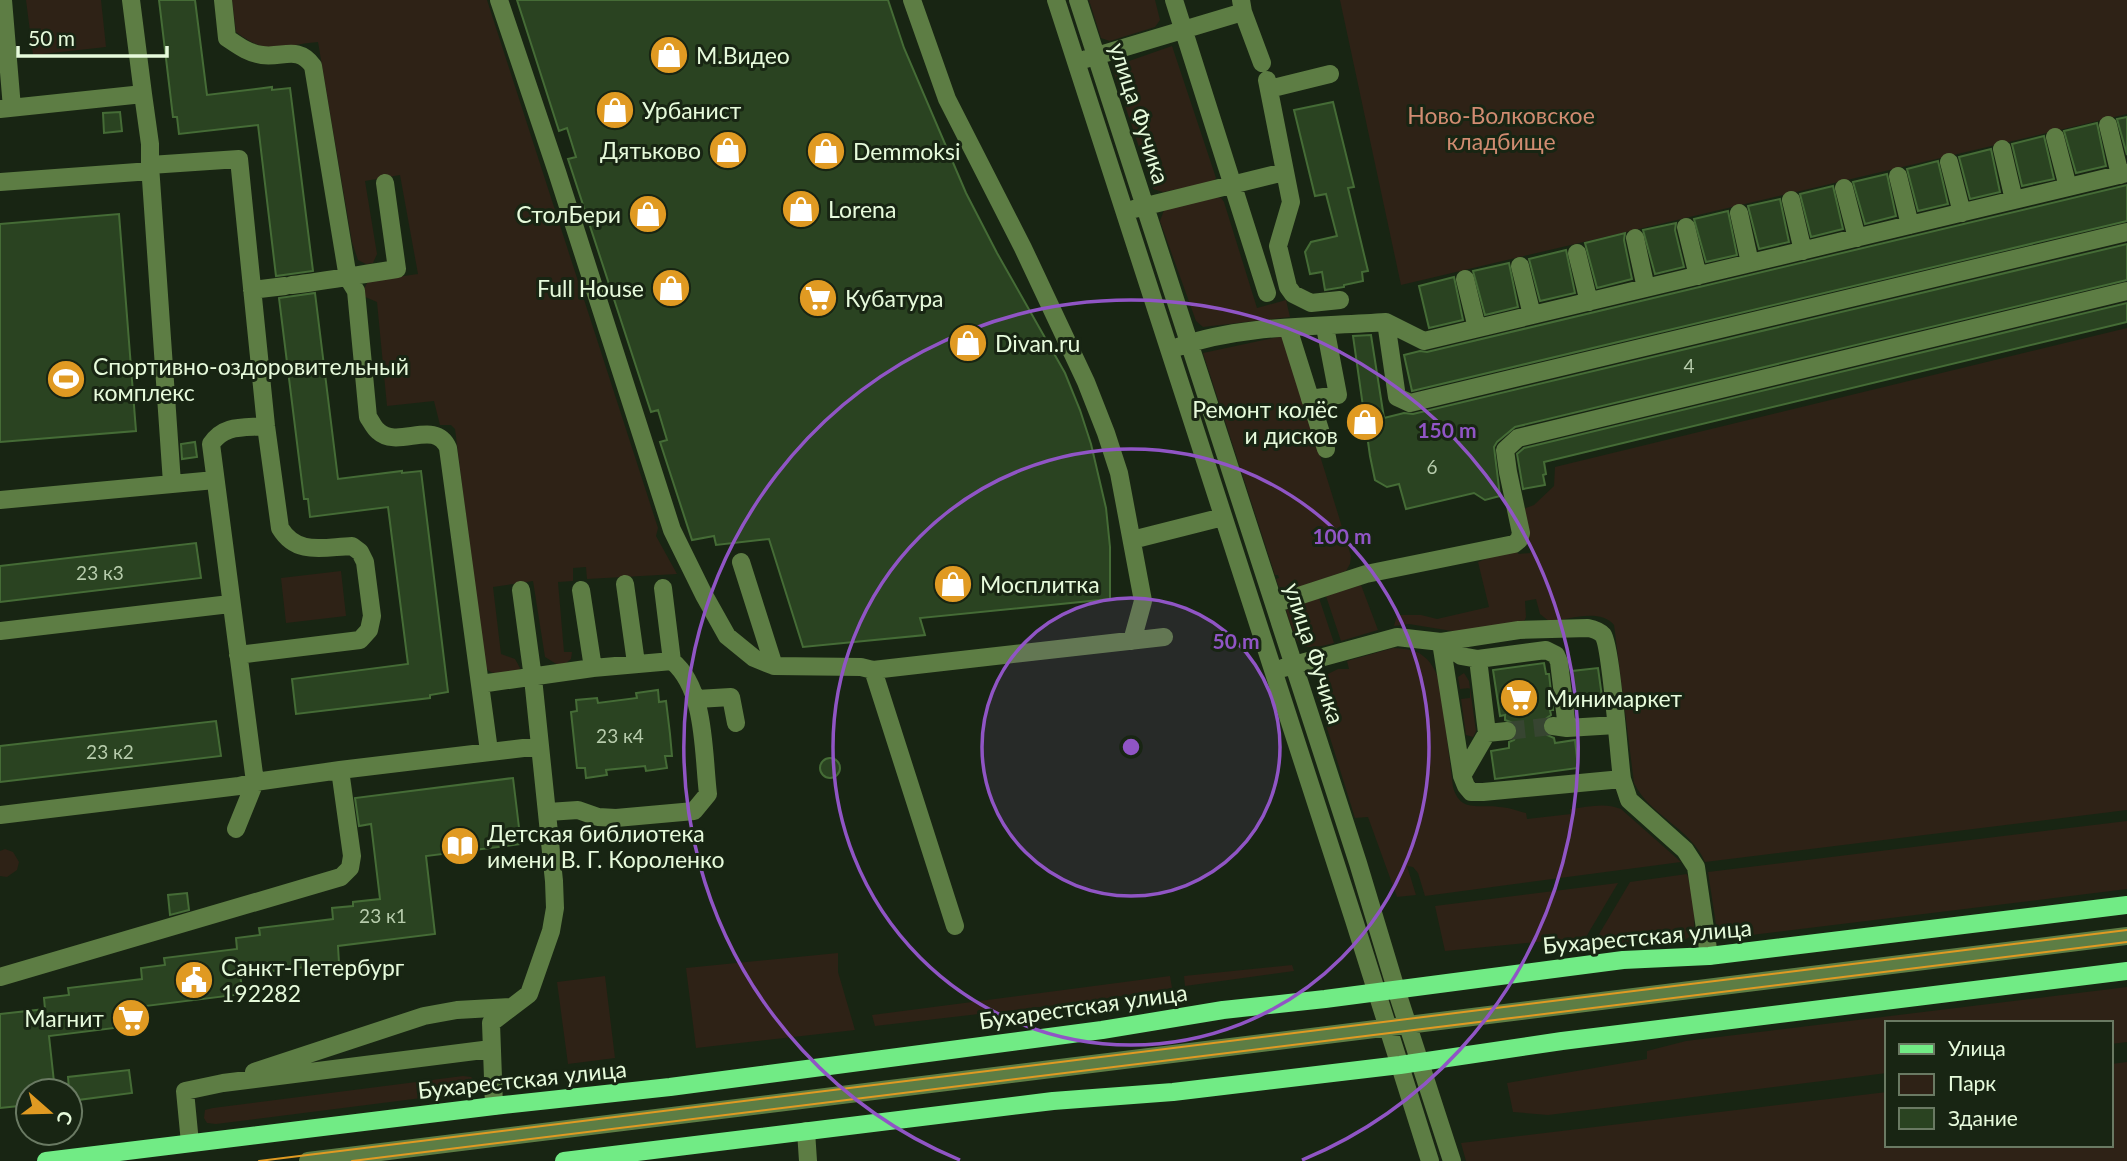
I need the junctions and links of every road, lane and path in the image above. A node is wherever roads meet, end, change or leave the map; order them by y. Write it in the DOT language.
graph roads {
  1 [pos="3,0"];
  2 [pos="131,0"];
  3 [pos="223,0"];
  4 [pos="499,0"];
  5 [pos="912,0"];
  6 [pos="1056,0"];
  7 [pos="1078,0"];
  8 [pos="1174,0"];
  9 [pos="1242,6"];
  10 [pos="1184,30"];
  11 [pos="1096,56"];
  12 [pos="1076,62"];
  13 [pos="1330,74"];
  14 [pos="1266,77"];
  15 [pos="143,94"];
  16 [pos="6,108"];
  17 [pos="2108,125"];
  18 [pos="2055,137"];
  19 [pos="2002,149"];
  20 [pos="1949,163"];
  21 [pos="150,168"];
  22 [pos="1284,172"];
  23 [pos="2123,174"];
  24 [pos="1898,176"];
  25 [pos="0,182"];
  26 [pos="385,183"];
  27 [pos="1234,186"];
  28 [pos="2068,187"];
  29 [pos="1844,188"];
  30 [pos="1791,200"];
  31 [pos="2014,200"];
  32 [pos="1144,206"];
  33 [pos="1124,213"];
  34 [pos="1739,213"];
  35 [pos="1962,213"];
  36 [pos="1910,225"];
  37 [pos="1686,227"];
  38 [pos="2127,232"];
  39 [pos="1635,238"];
  40 [pos="1857,238"];
  41 [pos="1803,251"];
  42 [pos="1577,253"];
  43 [pos="1750,263"];
  44 [pos="1520,266"];
  45 [pos="1698,276"];
  46 [pos="348,278"];
  47 [pos="1465,279"];
  48 [pos="1646,288"];
  49 [pos="252,290"];
  50 [pos="2127,291"];
  51 [pos="1267,293"];
  52 [pos="1340,300"];
  53 [pos="1589,302"];
  54 [pos="1532,315"];
  55 [pos="1386,322"];
  56 [pos="1325,327"];
  57 [pos="1288,328"];
  58 [pos="1477,328"];
  59 [pos="1190,343"];
  60 [pos="1168,350"];
  61 [pos="1310,399"];
  62 [pos="266,426"];
  63 [pos="1326,449"];
  64 [pos="215,480"];
  65 [pos="172,483"];
  66 [pos="0,500"];
  67 [pos="1223,517"];
  68 [pos="1132,540"];
  69 [pos="741,562"];
  70 [pos="625,584"];
  71 [pos="663,588"];
  72 [pos="521,590"];
  73 [pos="581,590"];
  74 [pos="230,604"];
  75 [pos="1274,604"];
  76 [pos="0,631"];
  77 [pos="1164,637"];
  78 [pos="1132,641"];
  79 [pos="1441,642"];
  80 [pos="237,655"];
  81 [pos="1478,659"];
  82 [pos="672,661"];
  83 [pos="635,663"];
  84 [pos="1293,665"];
  85 [pos="774,666"];
  86 [pos="593,668"];
  87 [pos="873,670"];
  88 [pos="1273,671"];
  89 [pos="534,678"];
  90 [pos="480,684"];
  91 [pos="697,699"];
  92 [pos="736,723"];
  93 [pos="1616,724"];
  94 [pos="1507,731"];
  95 [pos="1487,733"];
  96 [pos="540,747"];
  97 [pos="489,751"];
  98 [pos="340,770"];
  99 [pos="1462,776"];
  100 [pos="1622,779"];
  101 [pos="255,782"];
  102 [pos="548,812"];
  103 [pos="0,815"];
  104 [pos="236,829"];
  105 [pos="2127,905"];
  106 [pos="955,926"];
  107 [pos="2127,936"];
  108 [pos="1709,956"];
  109 [pos="2127,971"];
  110 [pos="0,977"];
  111 [pos="1396,989"];
  112 [pos="1376,992"];
  113 [pos="511,1007"];
  114 [pos="1408,1025"];
  115 [pos="1387,1028"];
  116 [pos="491,1049"];
  117 [pos="1420,1061"];
  118 [pos="1400,1065"];
  119 [pos="223,1083"];
  120 [pos="494,1106"];
  121 [pos="806,1131"];
  122 [pos="190,1143"];
  123 [pos="46,1161"];
  124 [pos="308,1161"];
  125 [pos="564,1161"];
  126 [pos="808,1161"];
  127 [pos="1430,1161"];
  128 [pos="1452,1161"];
  1 -- 16 [label="street"];
  2 -- 15 [label="street"];
  3 -- 46 [label="street"];
  4 -- 85 [label="street"];
  5 -- 68 [label="street"];
  6 -- 12 [label="street, улица Фучика"];
  7 -- 11 [label="street, улица Фучика"];
  8 -- 10 [label="street"];
  9 -- 10 [label="street"];
  9 -- 14 [label="street"];
  10 -- 11 [label="street"];
  10 -- 27 [label="street"];
  11 -- 12 [label="street"];
  11 -- 32 [label="street, улица Фучика"];
  12 -- 33 [label="street, улица Фучика"];
  13 -- 14 [label="street"];
  14 -- 22 [label="street"];
  15 -- 16 [label="street"];
  15 -- 21 [label="street"];
  17 -- 23 [label="street"];
  18 -- 28 [label="street"];
  19 -- 31 [label="street"];
  20 -- 35 [label="street"];
  21 -- 25 [label="street"];
  21 -- 49 [label="street"];
  21 -- 65 [label="street"];
  22 -- 27 [label="street"];
  22 -- 52 [label="street"];
  23 -- 28 [label="street"];
  24 -- 36 [label="street"];
  26 -- 46 [label="street"];
  27 -- 32 [label="street"];
  27 -- 51 [label="street"];
  28 -- 31 [label="street"];
  29 -- 40 [label="street"];
  30 -- 41 [label="street"];
  31 -- 35 [label="street"];
  32 -- 33 [label="street"];
  32 -- 59 [label="street, улица Фучика"];
  33 -- 60 [label="street, улица Фучика"];
  34 -- 43 [label="street"];
  35 -- 36 [label="street"];
  36 -- 40 [label="street"];
  37 -- 45 [label="street"];
  38 -- 55 [label="street"];
  39 -- 48 [label="street"];
  40 -- 41 [label="street"];
  41 -- 43 [label="street"];
  42 -- 53 [label="street"];
  43 -- 45 [label="street"];
  44 -- 54 [label="street"];
  45 -- 48 [label="street"];
  46 -- 49 [label="street"];
  46 -- 90 [label="street"];
  47 -- 58 [label="street"];
  48 -- 53 [label="street"];
  49 -- 62 [label="street"];
  50 -- 75 [label="street"];
  53 -- 54 [label="street"];
  54 -- 58 [label="street"];
  55 -- 56 [label="street"];
  55 -- 58 [label="street"];
  56 -- 57 [label="street"];
  56 -- 61 [label="street"];
  57 -- 59 [label="street"];
  57 -- 61 [label="street"];
  59 -- 60 [label="street"];
  59 -- 75 [label="street, улица Фучика"];
  60 -- 67 [label="street, улица Фучика"];
  61 -- 63 [label="street"];
  62 -- 64 [label="street"];
  62 -- 80 [label="street"];
  64 -- 65 [label="street"];
  64 -- 74 [label="street"];
  65 -- 66 [label="street"];
  67 -- 68 [label="street"];
  67 -- 88 [label="street, улица Фучика"];
  68 -- 78 [label="street"];
  69 -- 85 [label="street"];
  70 -- 83 [label="street"];
  71 -- 82 [label="street"];
  72 -- 89 [label="street"];
  73 -- 86 [label="street"];
  74 -- 76 [label="street"];
  74 -- 80 [label="street"];
  75 -- 84 [label="street, улица Фучика"];
  77 -- 78 [label="street"];
  78 -- 87 [label="street"];
  79 -- 81 [label="street"];
  79 -- 84 [label="street"];
  79 -- 93 [label="street"];
  79 -- 99 [label="street"];
  80 -- 101 [label="street"];
  81 -- 93 [label="street"];
  81 -- 95 [label="street"];
  82 -- 83 [label="street"];
  82 -- 91 [label="street"];
  83 -- 86 [label="street"];
  84 -- 88 [label="street"];
  84 -- 111 [label="street, улица Фучика"];
  85 -- 87 [label="street"];
  86 -- 89 [label="street"];
  87 -- 106 [label="street"];
  88 -- 112 [label="street, улица Фучика"];
  89 -- 90 [label="street"];
  89 -- 96 [label="street"];
  90 -- 97 [label="street"];
  91 -- 92 [label="street"];
  91 -- 102 [label="street"];
  93 -- 100 [label="street"];
  94 -- 95 [label="street"];
  95 -- 99 [label="street"];
  96 -- 97 [label="street"];
  96 -- 102 [label="street"];
  97 -- 98 [label="street"];
  98 -- 101 [label="street"];
  98 -- 110 [label="street"];
  99 -- 100 [label="street"];
  100 -- 108 [label="street"];
  101 -- 103 [label="street"];
  101 -- 104 [label="street"];
  102 -- 113 [label="street"];
  105 -- 108 [label="main road, Бухарестская улица"];
  107 -- 114 [label="street"];
  108 -- 111 [label="main road, Бухарестская улица"];
  109 -- 117 [label="main road"];
  111 -- 112 [label="main road, Бухарестская улица"];
  111 -- 114 [label="street, улица Фучика"];
  112 -- 115 [label="street, улица Фучика"];
  112 -- 120 [label="main road, Бухарестская улица"];
  113 -- 116 [label="street"];
  113 -- 119 [label="street"];
  114 -- 115 [label="street"];
  114 -- 117 [label="street, улица Фучика"];
  115 -- 118 [label="street, улица Фучика"];
  115 -- 124 [label="street"];
  116 -- 119 [label="street"];
  116 -- 120 [label="street"];
  117 -- 118 [label="main road"];
  117 -- 128 [label="street, улица Фучика"];
  118 -- 121 [label="main road"];
  118 -- 127 [label="street, улица Фучика"];
  119 -- 122 [label="street"];
  120 -- 122 [label="main road, Бухарестская улица"];
  121 -- 125 [label="main road"];
  121 -- 126 [label="street"];
  122 -- 123 [label="main road, Бухарестская улица"];
}
